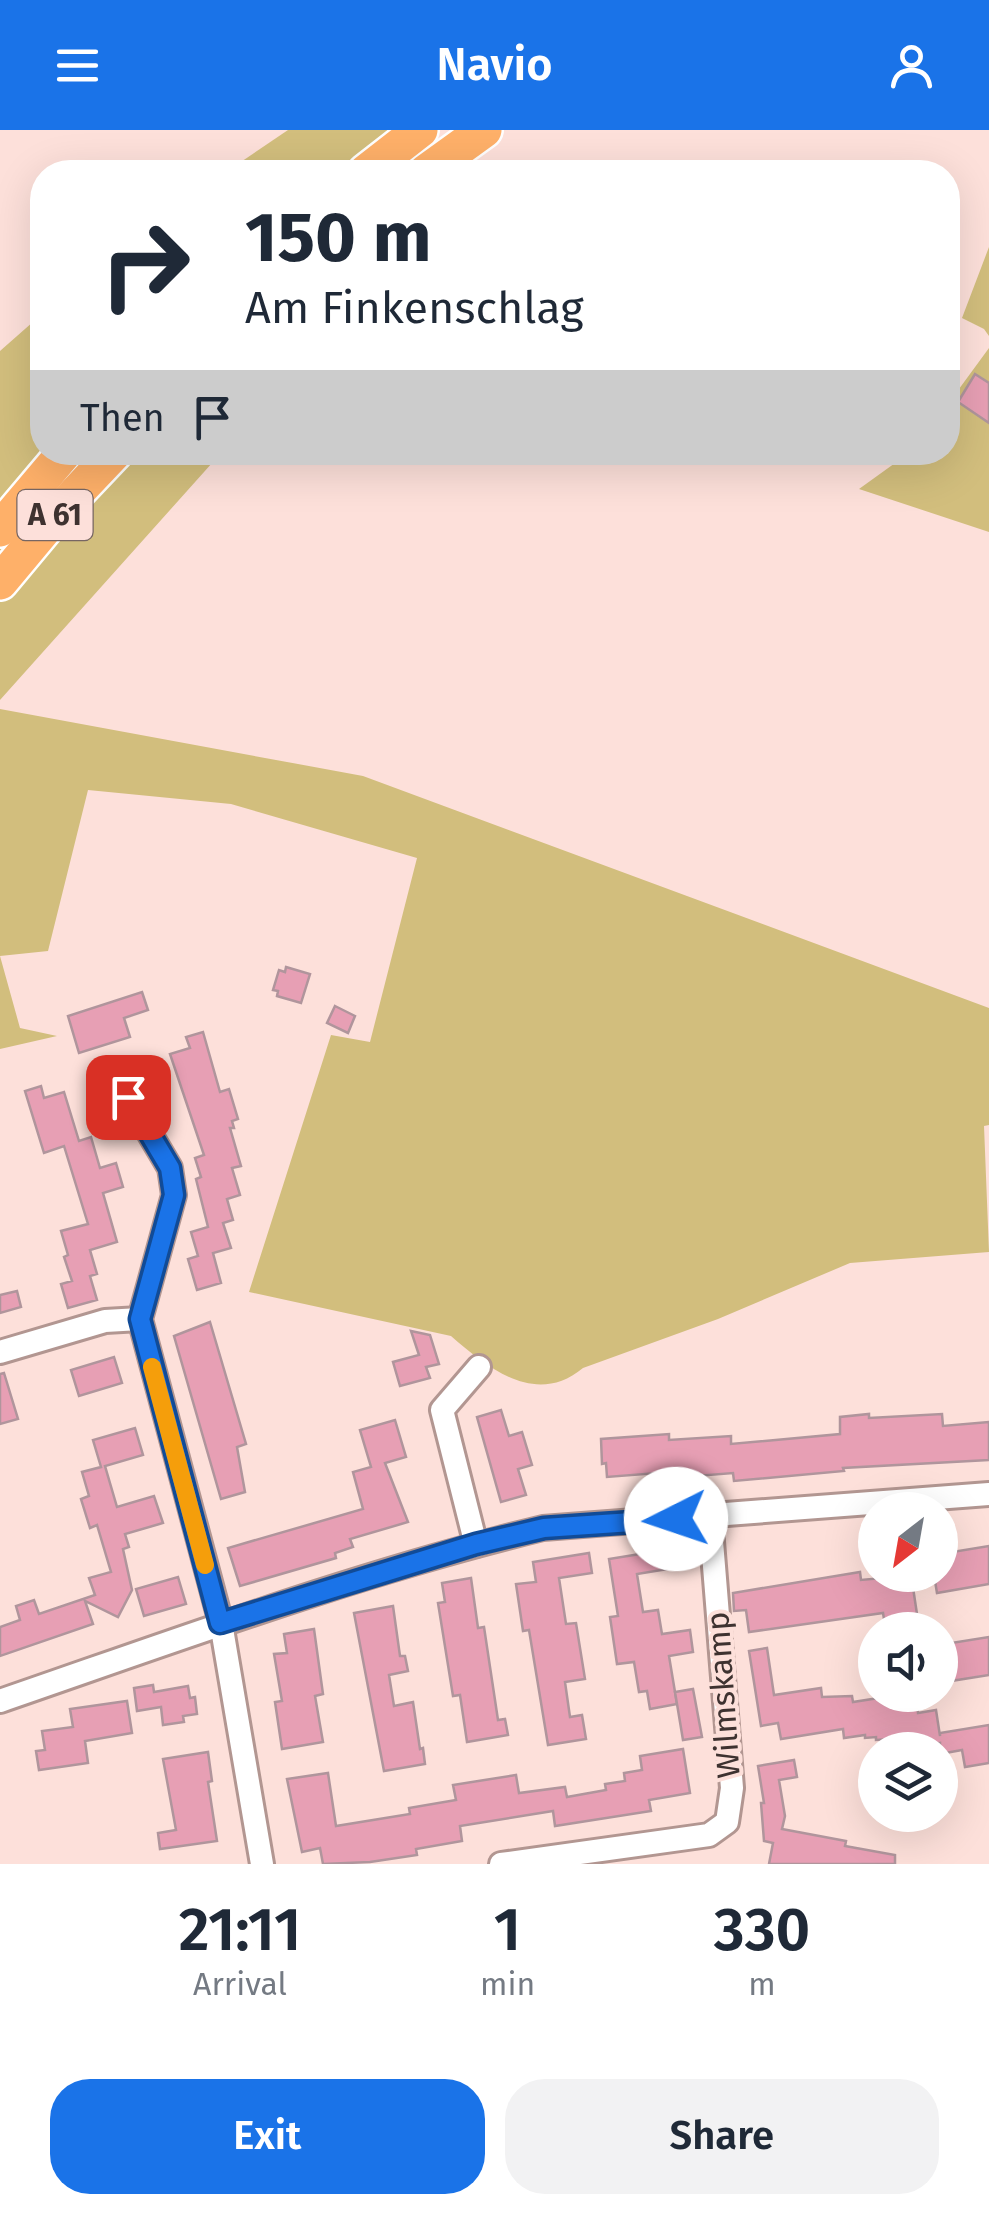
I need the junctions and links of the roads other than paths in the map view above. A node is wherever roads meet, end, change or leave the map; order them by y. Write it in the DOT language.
graph roads {
  1 [pos="420,130"];
  2 [pos="484,130"];
  3 [pos="381,160"];
  4 [pos="443,160"];
  5 [pos="54,465"];
  6 [pos="103,465"];
  7 [pos="0,529"];
  8 [pos="0,582"];
  9 [pos="128,1097"];
  10 [pos="140,1319"];
  11 [pos="0,1352"];
  12 [pos="480,1367"];
  13 [pos="989,1494"];
  14 [pos="710,1517"];
  15 [pos="476,1544"];
  16 [pos="220,1623"];
  17 [pos="0,1700"];
  18 [pos="262,1864"];
  19 [pos="501,1864"];
  1 -- 3 [label="highway"];
  2 -- 4 [label="highway"];
  5 -- 7 [label="highway, A 61"];
  6 -- 8 [label="highway, A 61"];
  9 -- 10 [label="street"];
  10 -- 11 [label="street"];
  10 -- 16 [label="street"];
  12 -- 15 [label="street"];
  13 -- 14 [label="street"];
  14 -- 15 [label="street"];
  14 -- 19 [label="street, Wilmskamp"];
  15 -- 16 [label="street"];
  16 -- 17 [label="street"];
  16 -- 18 [label="street"];
}
